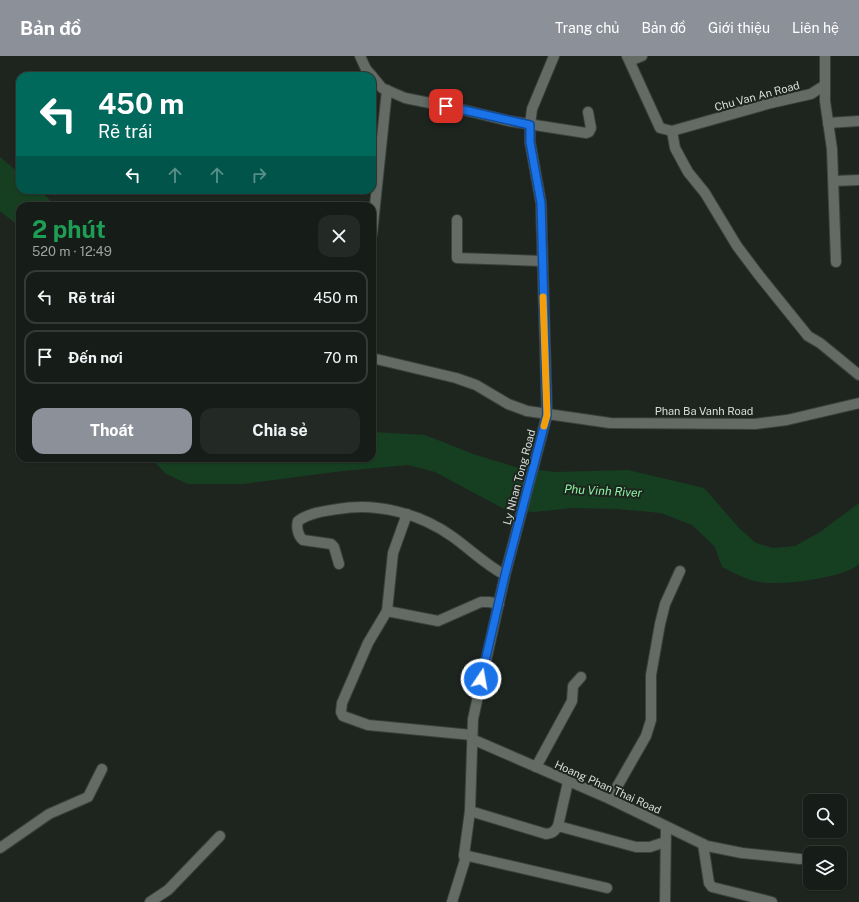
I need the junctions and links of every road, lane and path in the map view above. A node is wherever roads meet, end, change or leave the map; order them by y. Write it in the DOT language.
graph roads {
  1 [pos="360,56"];
  2 [pos="554,56"];
  3 [pos="642,56"];
  4 [pos="826,56"];
  5 [pos="629,58"];
  6 [pos="369,72"];
  7 [pos="376,81"];
  8 [pos="824,85"];
  9 [pos="387,90"];
  10 [pos="588,112"];
  11 [pos="859,121"];
  12 [pos="828,123"];
  13 [pos="530,125"];
  14 [pos="669,131"];
  15 [pos="859,180"];
  16 [pos="834,181"];
  17 [pos="375,202"];
  18 [pos="457,220"];
  19 [pos="542,261"];
  20 [pos="836,262"];
  21 [pos="376,359"];
  22 [pos="859,375"];
  23 [pos="859,403"];
  24 [pos="547,415"];
  25 [pos="407,514"];
  26 [pos="339,564"];
  27 [pos="680,571"];
  28 [pos="505,575"];
  29 [pos="499,604"];
  30 [pos="387,611"];
  31 [pos="581,677"];
  32 [pos="472,737"];
  33 [pos="536,767"];
  34 [pos="102,769"];
  35 [pos="568,782"];
  36 [pos="610,799"];
  37 [pos="470,811"];
  38 [pos="558,826"];
  39 [pos="666,826"];
  40 [pos="220,836"];
  41 [pos="665,842"];
  42 [pos="703,844"];
  43 [pos="0,848"];
  44 [pos="464,855"];
  45 [pos="800,859"];
  46 [pos="607,888"];
  47 [pos="150,902"];
  48 [pos="452,902"];
  49 [pos="665,902"];
  50 [pos="772,902"];
  1 -- 6 [label="street"];
  2 -- 13 [label="street, Ly Nhan Tong Road"];
  3 -- 5 [label="street"];
  4 -- 8 [label="street"];
  5 -- 14 [label="street"];
  7 -- 9 [label="street"];
  8 -- 12 [label="street"];
  8 -- 14 [label="street, Chu Van An Road"];
  9 -- 13 [label="street"];
  9 -- 17 [label="street"];
  10 -- 13 [label="street"];
  11 -- 12 [label="street"];
  12 -- 16 [label="street"];
  13 -- 19 [label="street, Ly Nhan Tong Road"];
  14 -- 22 [label="street"];
  15 -- 16 [label="street"];
  16 -- 20 [label="street"];
  18 -- 19 [label="street"];
  19 -- 24 [label="street, Ly Nhan Tong Road"];
  21 -- 24 [label="street, Phan Ba Vanh Road"];
  23 -- 24 [label="street, Phan Ba Vanh Road"];
  24 -- 28 [label="street, Ly Nhan Tong Road"];
  25 -- 26 [label="street"];
  25 -- 28 [label="street"];
  25 -- 30 [label="street"];
  27 -- 36 [label="street"];
  28 -- 29 [label="street, Ly Nhan Tong Road"];
  29 -- 30 [label="street"];
  29 -- 32 [label="street, Ly Nhan Tong Road"];
  30 -- 32 [label="street, Hoang Phan Thai Road"];
  31 -- 33 [label="street"];
  32 -- 33 [label="street, Hoang Phan Thai Road"];
  32 -- 37 [label="street, Ly Nhan Tong Road"];
  33 -- 35 [label="street, Hoang Phan Thai Road"];
  34 -- 43 [label="street"];
  35 -- 36 [label="street, Hoang Phan Thai Road"];
  35 -- 38 [label="street"];
  36 -- 39 [label="street, Hoang Phan Thai Road"];
  37 -- 38 [label="street"];
  37 -- 44 [label="street, Ly Nhan Tong Road"];
  38 -- 41 [label="street"];
  39 -- 41 [label="street, Hoang Phan Thai Road"];
  39 -- 42 [label="street"];
  40 -- 47 [label="street"];
  41 -- 49 [label="street, Hoang Phan Thai Road"];
  42 -- 45 [label="street"];
  42 -- 50 [label="street"];
  44 -- 46 [label="street"];
  44 -- 48 [label="street, Ly Nhan Tong Road"];
}
